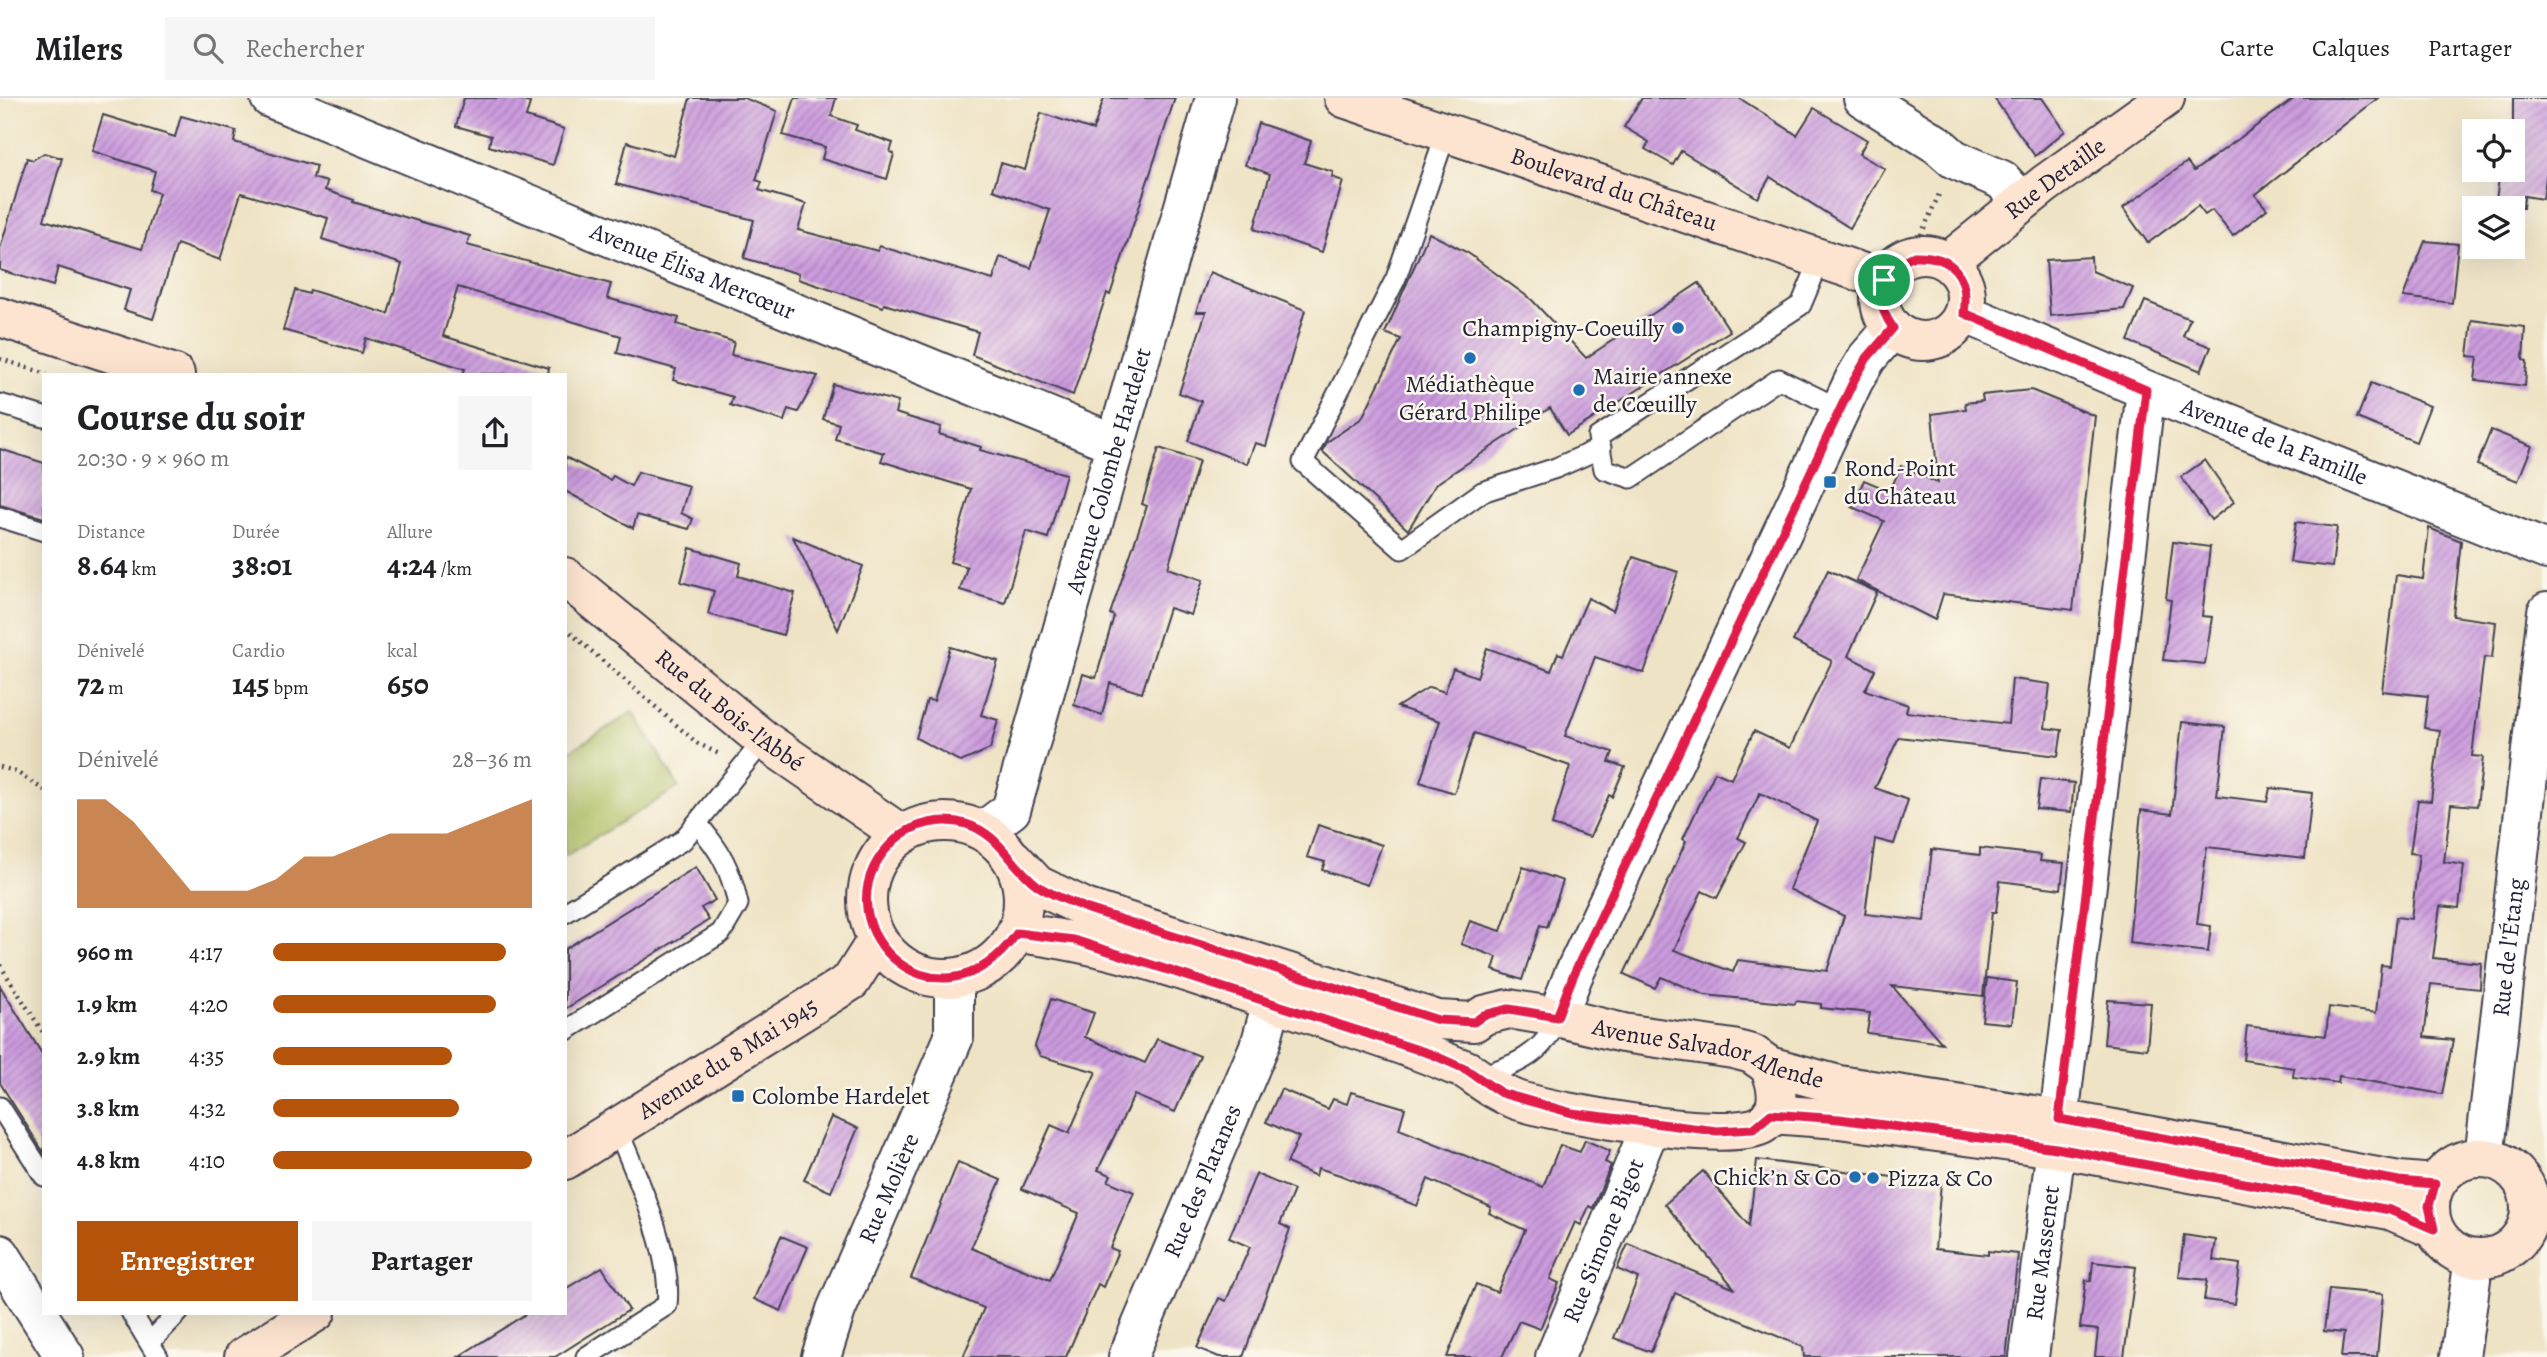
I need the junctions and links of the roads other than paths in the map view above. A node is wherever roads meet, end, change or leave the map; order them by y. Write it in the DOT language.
graph roads {
  1 [pos="270,98"];
  2 [pos="1215,98"];
  3 [pos="1344,98"];
  4 [pos="1863,98"];
  5 [pos="2165,98"];
  6 [pos="1446,134"];
  7 [pos="2022,202"];
  8 [pos="1931,259"];
  9 [pos="1820,260"];
  10 [pos="1884,280"];
  11 [pos="1964,313"];
  12 [pos="0,317"];
  13 [pos="1893,328"];
  14 [pos="172,373"];
  15 [pos="2146,390"];
  16 [pos="0,404"];
  17 [pos="1840,409"];
  18 [pos="42,416"];
  19 [pos="1116,444"];
  20 [pos="1601,448"];
  21 [pos="0,517"];
  22 [pos="42,530"];
  23 [pos="2547,550"];
  24 [pos="567,579"];
  25 [pos="2547,612"];
  26 [pos="764,740"];
  27 [pos="697,823"];
  28 [pos="983,831"];
  29 [pos="901,834"];
  30 [pos="1013,859"];
  31 [pos="567,913"];
  32 [pos="1017,933"];
  33 [pos="877,940"];
  34 [pos="954,978"];
  35 [pos="1272,1002"];
  36 [pos="1557,1017"];
  37 [pos="1474,1022"];
  38 [pos="567,1030"];
  39 [pos="1769,1066"];
  40 [pos="1470,1074"];
  41 [pos="0,1107"];
  42 [pos="1771,1114"];
  43 [pos="1651,1125"];
  44 [pos="617,1128"];
  45 [pos="2057,1133"];
  46 [pos="2484,1158"];
  47 [pos="567,1159"];
  48 [pos="42,1172"];
  49 [pos="2435,1184"];
  50 [pos="2538,1203"];
  51 [pos="2434,1229"];
  52 [pos="2531,1248"];
  53 [pos="0,1254"];
  54 [pos="2474,1258"];
  55 [pos="133,1315"];
  56 [pos="177,1315"];
  57 [pos="311,1315"];
  58 [pos="154,1349"];
  59 [pos="65,1357"];
  60 [pos="244,1357"];
  61 [pos="586,1357"];
  62 [pos="821,1357"];
  63 [pos="1128,1357"];
  64 [pos="1555,1357"];
  65 [pos="2029,1357"];
  66 [pos="2460,1357"];
  1 -- 19 [label="street, Avenue Élisa Mercœur"];
  2 -- 19 [label="street, Avenue Colombe Hardelet"];
  3 -- 6 [label="main road, Boulevard du Château"];
  4 -- 7 [label="street"];
  5 -- 7 [label="main road, Rue Detaille"];
  6 -- 9 [label="main road, Boulevard du Château"];
  6 -- 20 [label="lane"];
  7 -- 8 [label="main road, Rue Detaille"];
  8 -- 10 [label="main road"];
  8 -- 11 [label="main road"];
  9 -- 10 [label="main road, Boulevard du Château"];
  9 -- 20 [label="lane"];
  10 -- 13 [label="main road"];
  11 -- 13 [label="main road"];
  11 -- 15 [label="street, Avenue de la Famille"];
  12 -- 14 [label="main road"];
  13 -- 17 [label="street"];
  15 -- 23 [label="street, Avenue de la Famille"];
  15 -- 45 [label="street, Rue Massenet"];
  16 -- 18 [label="lane"];
  17 -- 20 [label="lane"];
  17 -- 36 [label="street"];
  19 -- 28 [label="street, Avenue Colombe Hardelet"];
  21 -- 22 [label="lane"];
  24 -- 26 [label="main road, Rue du Bois-l'Abbé"];
  25 -- 46 [label="street, Rue de l'Étang"];
  26 -- 27 [label="lane"];
  26 -- 29 [label="main road, Rue du Bois-l'Abbé"];
  27 -- 31 [label="lane"];
  27 -- 38 [label="lane"];
  28 -- 29 [label="main road"];
  28 -- 30 [label="main road"];
  29 -- 33 [label="main road"];
  30 -- 32 [label="main road"];
  30 -- 37 [label="main road, Avenue Salvador Allende"];
  32 -- 34 [label="main road"];
  32 -- 35 [label="main road, Avenue Salvador Allende"];
  33 -- 34 [label="main road"];
  33 -- 44 [label="main road, Avenue du 8 Mai 1945"];
  34 -- 62 [label="street, Rue Molière"];
  35 -- 40 [label="main road, Avenue Salvador Allende"];
  35 -- 63 [label="street, Rue des Platanes"];
  36 -- 37 [label="main road, Avenue Salvador Allende"];
  36 -- 39 [label="main road, Avenue Salvador Allende"];
  36 -- 40 [label="lane"];
  37 -- 40 [label="main road"];
  39 -- 42 [label="main road"];
  39 -- 45 [label="main road, Avenue Salvador Allende"];
  40 -- 43 [label="main road, Avenue Salvador Allende"];
  41 -- 48 [label="lane"];
  42 -- 43 [label="main road, Avenue Salvador Allende"];
  42 -- 45 [label="main road, Avenue Salvador Allende"];
  43 -- 64 [label="street, Rue Simone Bigot"];
  44 -- 47 [label="main road, Avenue du 8 Mai 1945"];
  44 -- 61 [label="lane"];
  45 -- 49 [label="main road, Avenue Salvador Allende"];
  45 -- 51 [label="main road, Avenue Salvador Allende"];
  45 -- 65 [label="street, Rue Massenet"];
  46 -- 49 [label="main road"];
  46 -- 50 [label="main road"];
  49 -- 51 [label="main road"];
  50 -- 52 [label="main road"];
  51 -- 54 [label="main road, Avenue Salvador Allende"];
  52 -- 54 [label="main road"];
  53 -- 59 [label="street"];
  54 -- 66 [label="street"];
  55 -- 58 [label="lane"];
  56 -- 58 [label="lane"];
  57 -- 60 [label="main road"];
}
